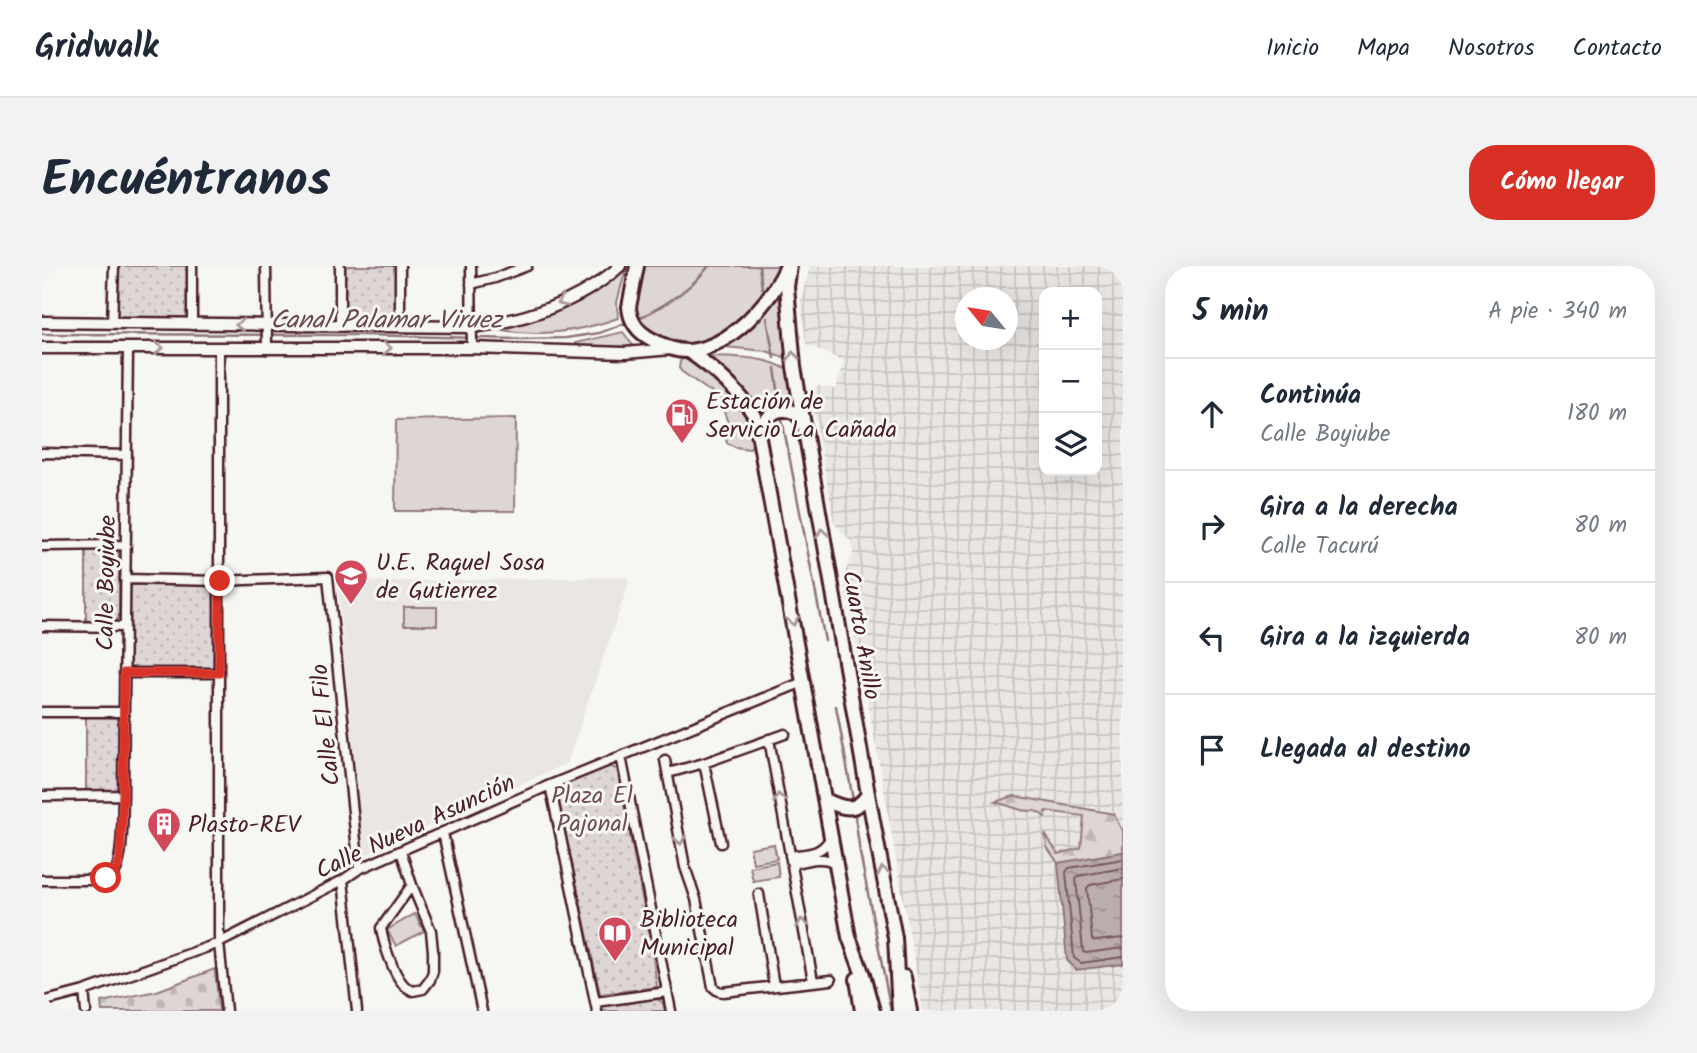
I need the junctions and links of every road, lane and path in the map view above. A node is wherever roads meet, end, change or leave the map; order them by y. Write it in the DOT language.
graph roads {
  1 [pos="114,266"];
  2 [pos="192,266"];
  3 [pos="266,266"];
  4 [pos="340,266"];
  5 [pos="400,266"];
  6 [pos="471,266"];
  7 [pos="527,266"];
  8 [pos="620,266"];
  9 [pos="637,266"];
  10 [pos="789,266"];
  11 [pos="471,284"];
  12 [pos="42,322"];
  13 [pos="112,323"];
  14 [pos="192,325"];
  15 [pos="340,326"];
  16 [pos="400,327"];
  17 [pos="267,328"];
  18 [pos="472,330"];
  19 [pos="267,346"];
  20 [pos="472,346"];
  21 [pos="42,348"];
  22 [pos="128,348"];
  23 [pos="219,348"];
  24 [pos="672,349"];
  25 [pos="688,351"];
  26 [pos="803,424"];
  27 [pos="759,433"];
  28 [pos="42,453"];
  29 [pos="127,455"];
  30 [pos="126,545"];
  31 [pos="42,546"];
  32 [pos="125,579"];
  33 [pos="220,581"];
  34 [pos="42,626"];
  35 [pos="125,627"];
  36 [pos="124,673"];
  37 [pos="219,673"];
  38 [pos="803,682"];
  39 [pos="42,712"];
  40 [pos="124,712"];
  41 [pos="785,734"];
  42 [pos="769,739"];
  43 [pos="621,756"];
  44 [pos="665,760"];
  45 [pos="704,763"];
  46 [pos="668,773"];
  47 [pos="550,785"];
  48 [pos="868,794"];
  49 [pos="123,795"];
  50 [pos="42,796"];
  51 [pos="825,800"];
  52 [pos="443,833"];
  53 [pos="831,837"];
  54 [pos="721,843"];
  55 [pos="401,851"];
  56 [pos="791,860"];
  57 [pos="837,868"];
  58 [pos="359,869"];
  59 [pos="42,880"];
  60 [pos="343,880"];
  61 [pos="412,885"];
  62 [pos="760,894"];
  63 [pos="849,937"];
  64 [pos="895,937"];
  65 [pos="219,943"];
  66 [pos="831,980"];
  67 [pos="813,981"];
  68 [pos="774,986"];
  69 [pos="84,991"];
  70 [pos="667,992"];
  71 [pos="42,1002"];
  72 [pos="596,1006"];
  73 [pos="86,1011"];
  74 [pos="226,1011"];
  75 [pos="357,1011"];
  76 [pos="482,1011"];
  77 [pos="671,1011"];
  78 [pos="862,1011"];
  79 [pos="873,1011"];
  80 [pos="899,1011"];
  81 [pos="910,1011"];
  1 -- 13 [label="street"];
  2 -- 14 [label="street"];
  3 -- 17 [label="street"];
  4 -- 15 [label="street"];
  5 -- 16 [label="street"];
  6 -- 11 [label="street"];
  7 -- 11 [label="street"];
  8 -- 18 [label="main road, one-way"];
  9 -- 24 [label="highway"];
  10 -- 25 [label="highway"];
  26 -- 10 [label="highway, Cuarto Anillo, one-way"];
  11 -- 18 [label="street"];
  12 -- 13 [label="main road"];
  13 -- 14 [label="main road"];
  17 -- 14 [label="main road, one-way"];
  15 -- 16 [label="main road"];
  15 -- 17 [label="main road"];
  16 -- 18 [label="main road"];
  17 -- 19 [label="street"];
  18 -- 20 [label="street"];
  19 -- 20 [label="main road, one-way"];
  19 -- 23 [label="main road"];
  20 -- 24 [label="main road"];
  21 -- 22 [label="main road"];
  22 -- 23 [label="main road, one-way"];
  22 -- 29 [label="street, Calle Boyiube"];
  23 -- 33 [label="street"];
  24 -- 25 [label="highway"];
  25 -- 27 [label="highway"];
  26 -- 27 [label="highway"];
  48 -- 26 [label="highway, Cuarto Anillo, one-way"];
  27 -- 38 [label="highway, one-way"];
  28 -- 29 [label="street"];
  29 -- 30 [label="street, Calle Boyiube"];
  30 -- 31 [label="street"];
  30 -- 32 [label="street, Calle Boyiube"];
  32 -- 33 [label="street"];
  32 -- 35 [label="street, Calle Boyiube"];
  33 -- 37 [label="street"];
  33 -- 58 [label="street, Calle El Filo"];
  34 -- 35 [label="street"];
  35 -- 36 [label="street, Calle Boyiube"];
  36 -- 37 [label="street"];
  36 -- 40 [label="street, Calle Boyiube"];
  37 -- 65 [label="street"];
  38 -- 43 [label="street, Calle Nueva Asunción"];
  38 -- 51 [label="highway"];
  39 -- 40 [label="street"];
  40 -- 49 [label="street, Calle Boyiube"];
  41 -- 42 [label="street"];
  42 -- 45 [label="street"];
  56 -- 42 [label="street, one-way"];
  43 -- 47 [label="street, Calle Nueva Asunción"];
  43 -- 70 [label="street"];
  44 -- 46 [label="street"];
  45 -- 46 [label="street"];
  45 -- 54 [label="street"];
  46 -- 68 [label="street, one-way"];
  47 -- 52 [label="street, Calle Nueva Asunción"];
  47 -- 72 [label="street"];
  48 -- 51 [label="highway"];
  64 -- 48 [label="highway, Cuarto Anillo, one-way"];
  49 -- 50 [label="street"];
  49 -- 59 [label="street, Calle Boyiube"];
  51 -- 53 [label="highway"];
  52 -- 55 [label="street, Calle Nueva Asunción"];
  52 -- 76 [label="street"];
  53 -- 56 [label="street"];
  53 -- 57 [label="highway"];
  55 -- 58 [label="street, Calle Nueva Asunción"];
  55 -- 61 [label="street"];
  56 -- 57 [label="street"];
  67 -- 56 [label="street, one-way"];
  57 -- 63 [label="highway"];
  58 -- 60 [label="street, Calle Nueva Asunción"];
  60 -- 65 [label="street, Calle Nueva Asunción"];
  60 -- 75 [label="street"];
  61 -- 61 [label="street"];
  62 -- 68 [label="street"];
  63 -- 78 [label="highway"];
  63 -- 79 [label="highway"];
  64 -- 80 [label="highway, Cuarto Anillo"];
  64 -- 81 [label="highway"];
  65 -- 69 [label="street, Calle Nueva Asunción"];
  65 -- 74 [label="street"];
  66 -- 67 [label="street"];
  67 -- 68 [label="street"];
  69 -- 71 [label="street, Calle Nueva Asunción"];
  69 -- 73 [label="street"];
  70 -- 72 [label="street"];
  70 -- 77 [label="street"];
}
